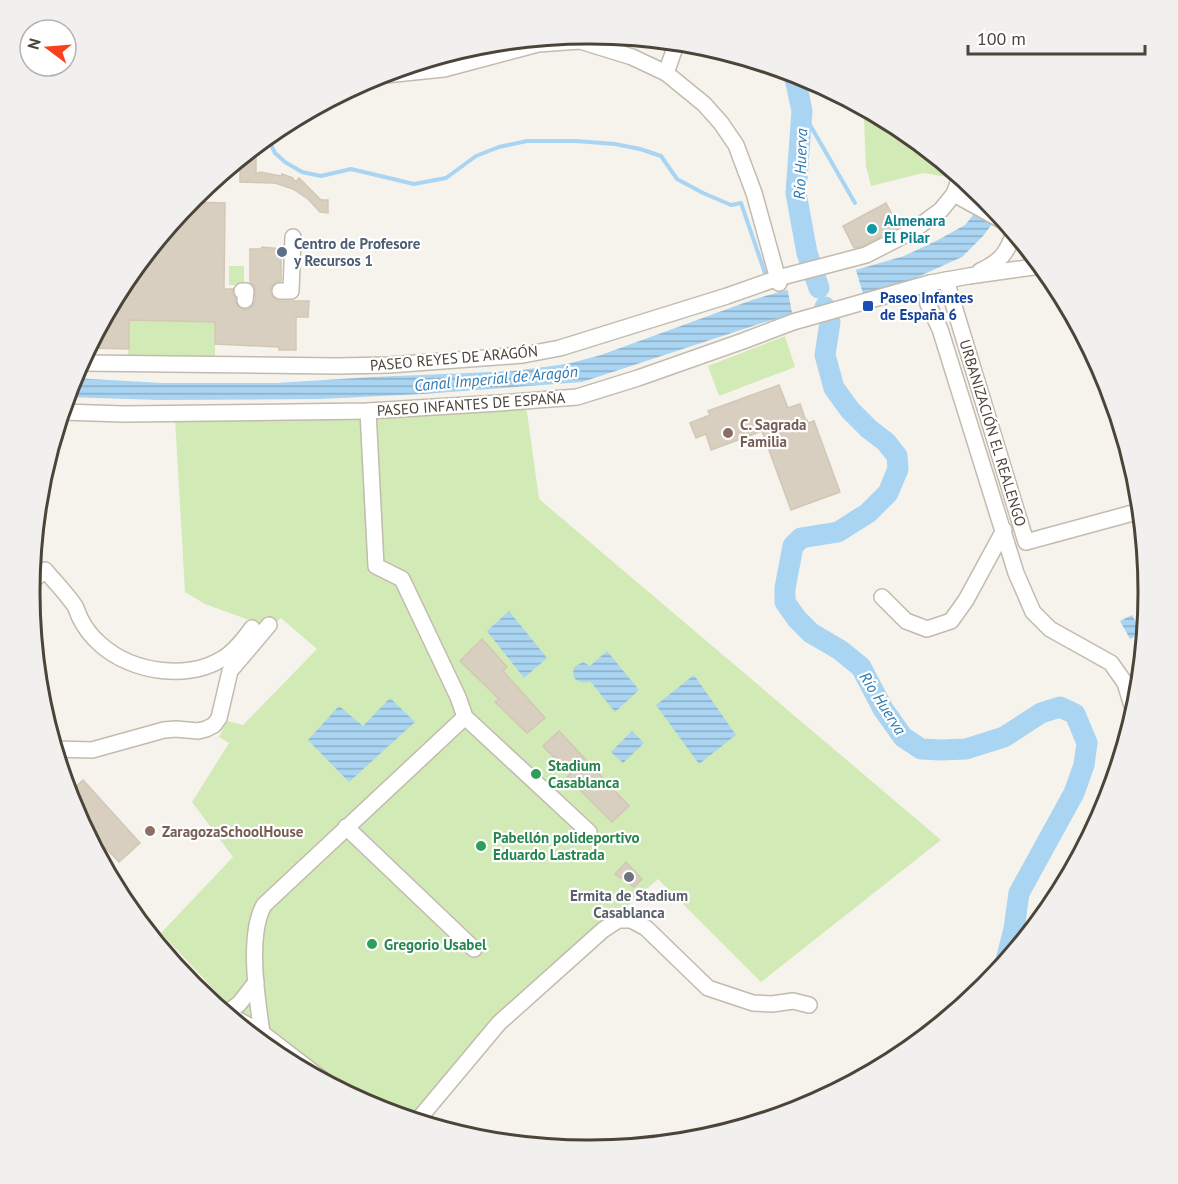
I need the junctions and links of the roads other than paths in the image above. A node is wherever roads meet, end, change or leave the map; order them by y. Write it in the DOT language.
graph roads {
  1 [pos="596,44"];
  2 [pos="526,47"];
  3 [pos="674,50"];
  4 [pos="417,72"];
  5 [pos="666,73"];
  6 [pos="957,186"];
  7 [pos="954,194"];
  8 [pos="983,210"];
  9 [pos="292,237"];
  10 [pos="1011,242"];
  11 [pos="1031,267"];
  12 [pos="969,276"];
  13 [pos="781,279"];
  14 [pos="946,280"];
  15 [pos="930,283"];
  16 [pos="280,291"];
  17 [pos="91,363"];
  18 [pos="368,411"];
  19 [pos="71,412"];
  20 [pos="1132,513"];
  21 [pos="1004,530"];
  22 [pos="41,573"];
  23 [pos="882,597"];
  24 [pos="269,625"];
  25 [pos="252,628"];
  26 [pos="228,664"];
  27 [pos="1128,693"];
  28 [pos="465,717"];
  29 [pos="64,749"];
  30 [pos="346,827"];
  31 [pos="589,831"];
  32 [pos="474,949"];
  33 [pos="256,982"];
  34 [pos="809,1005"];
  35 [pos="232,1008"];
  36 [pos="262,1032"];
  37 [pos="423,1114"];
  1 -- 5 [label="street"];
  2 -- 4 [label="street"];
  3 -- 5 [label="street"];
  5 -- 13 [label="street"];
  6 -- 7 [label="street, PASEO REYES DE ARAGÓN"];
  7 -- 8 [label="street"];
  7 -- 13 [label="street, PASEO REYES DE ARAGÓN"];
  9 -- 16 [label="street"];
  10 -- 12 [label="street, PASEO INFANTES DE ESPAÑA"];
  11 -- 12 [label="street, PASEO INFANTES DE ESPAÑA"];
  12 -- 14 [label="street, PASEO INFANTES DE ESPAÑA"];
  13 -- 17 [label="street, PASEO REYES DE ARAGÓN"];
  14 -- 15 [label="street, PASEO INFANTES DE ESPAÑA"];
  14 -- 20 [label="street, URBANIZACIÓN EL REALENGO"];
  15 -- 18 [label="street, PASEO INFANTES DE ESPAÑA"];
  15 -- 21 [label="street"];
  18 -- 19 [label="street, PASEO INFANTES DE ESPAÑA"];
  18 -- 28 [label="street"];
  21 -- 23 [label="street"];
  21 -- 27 [label="street"];
  22 -- 26 [label="street"];
  24 -- 26 [label="street"];
  25 -- 26 [label="street"];
  26 -- 29 [label="street"];
  28 -- 30 [label="street"];
  28 -- 31 [label="street"];
  30 -- 32 [label="street"];
  30 -- 33 [label="street"];
  33 -- 35 [label="street"];
  33 -- 36 [label="street"];
  34 -- 37 [label="street"];
}
